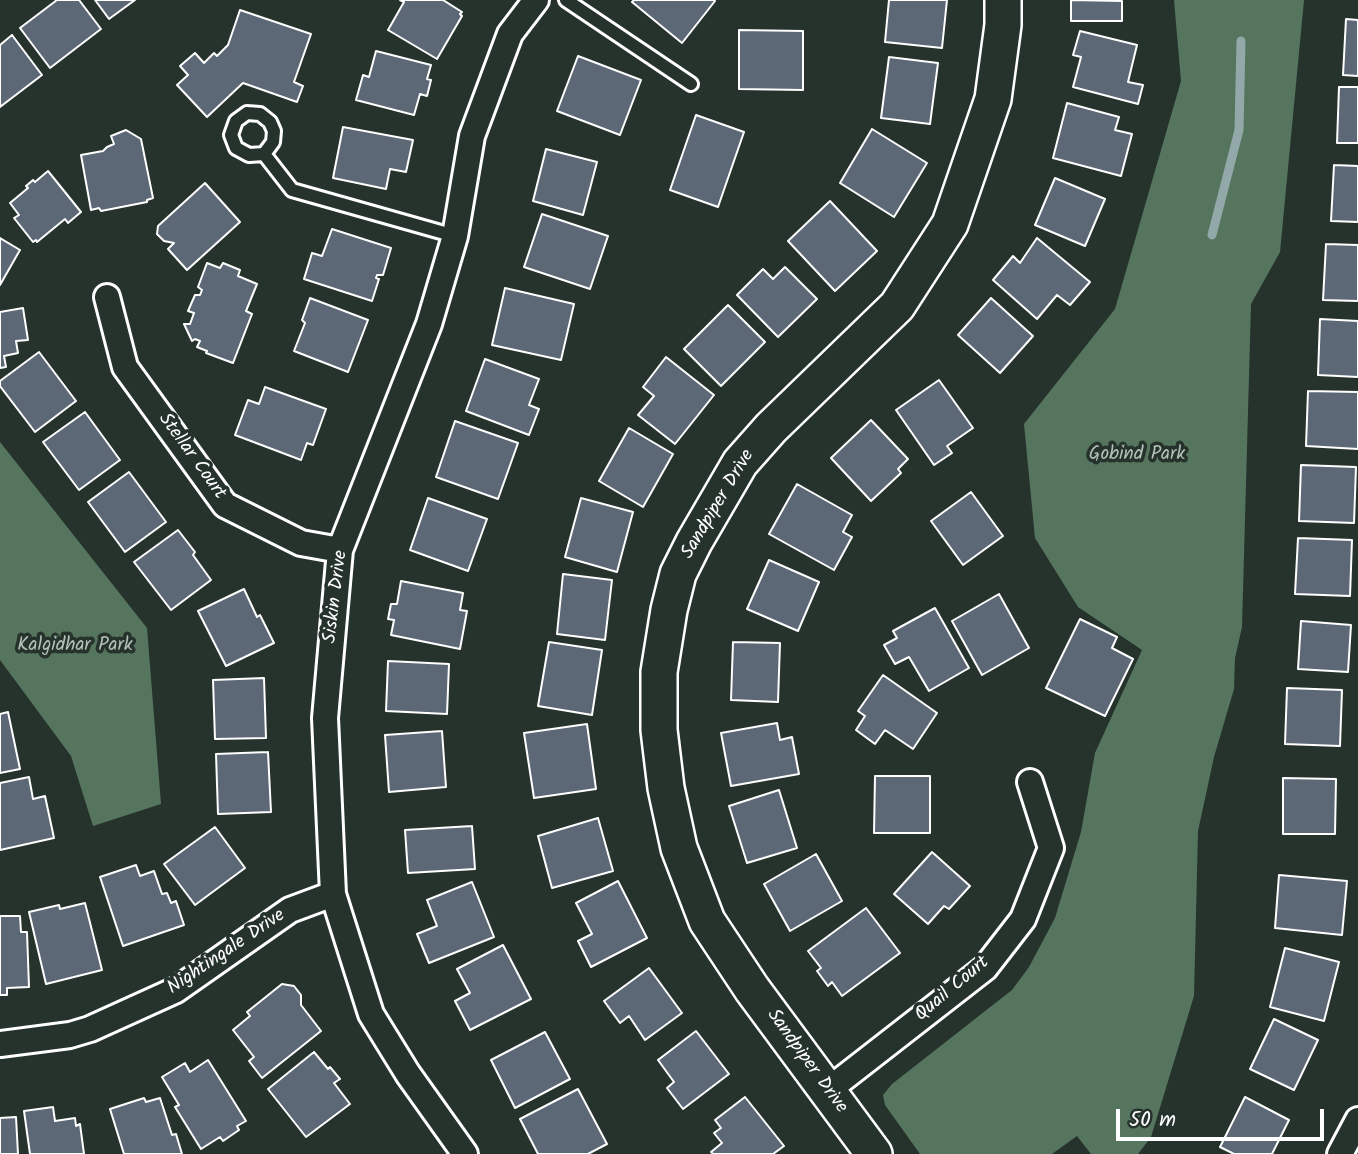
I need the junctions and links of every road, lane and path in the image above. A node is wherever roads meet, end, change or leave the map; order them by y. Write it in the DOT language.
graph roads {
  1 [pos="536,0"];
  2 [pos="566,0"];
  3 [pos="1003,0"];
  4 [pos="691,84"];
  5 [pos="264,154"];
  6 [pos="456,236"];
  7 [pos="107,297"];
  8 [pos="340,550"];
  9 [pos="1030,782"];
  10 [pos="333,894"];
  11 [pos="0,1044"];
  12 [pos="827,1091"];
  13 [pos="1358,1120"];
  14 [pos="465,1154"];
  15 [pos="874,1154"];
  16 [pos="1340,1154"];
  1 -- 6 [label="street, Siskin Drive"];
  2 -- 4 [label="lane"];
  3 -- 12 [label="street, Sandpiper Drive"];
  5 -- 6 [label="lane"];
  6 -- 8 [label="street, Siskin Drive"];
  7 -- 8 [label="street, Stellar Court"];
  8 -- 10 [label="street, Siskin Drive"];
  9 -- 12 [label="street, Quail Court"];
  10 -- 11 [label="street, Nightingale Drive"];
  10 -- 14 [label="street, Siskin Drive"];
  12 -- 15 [label="street, Sandpiper Drive"];
  13 -- 16 [label="street"];
}
